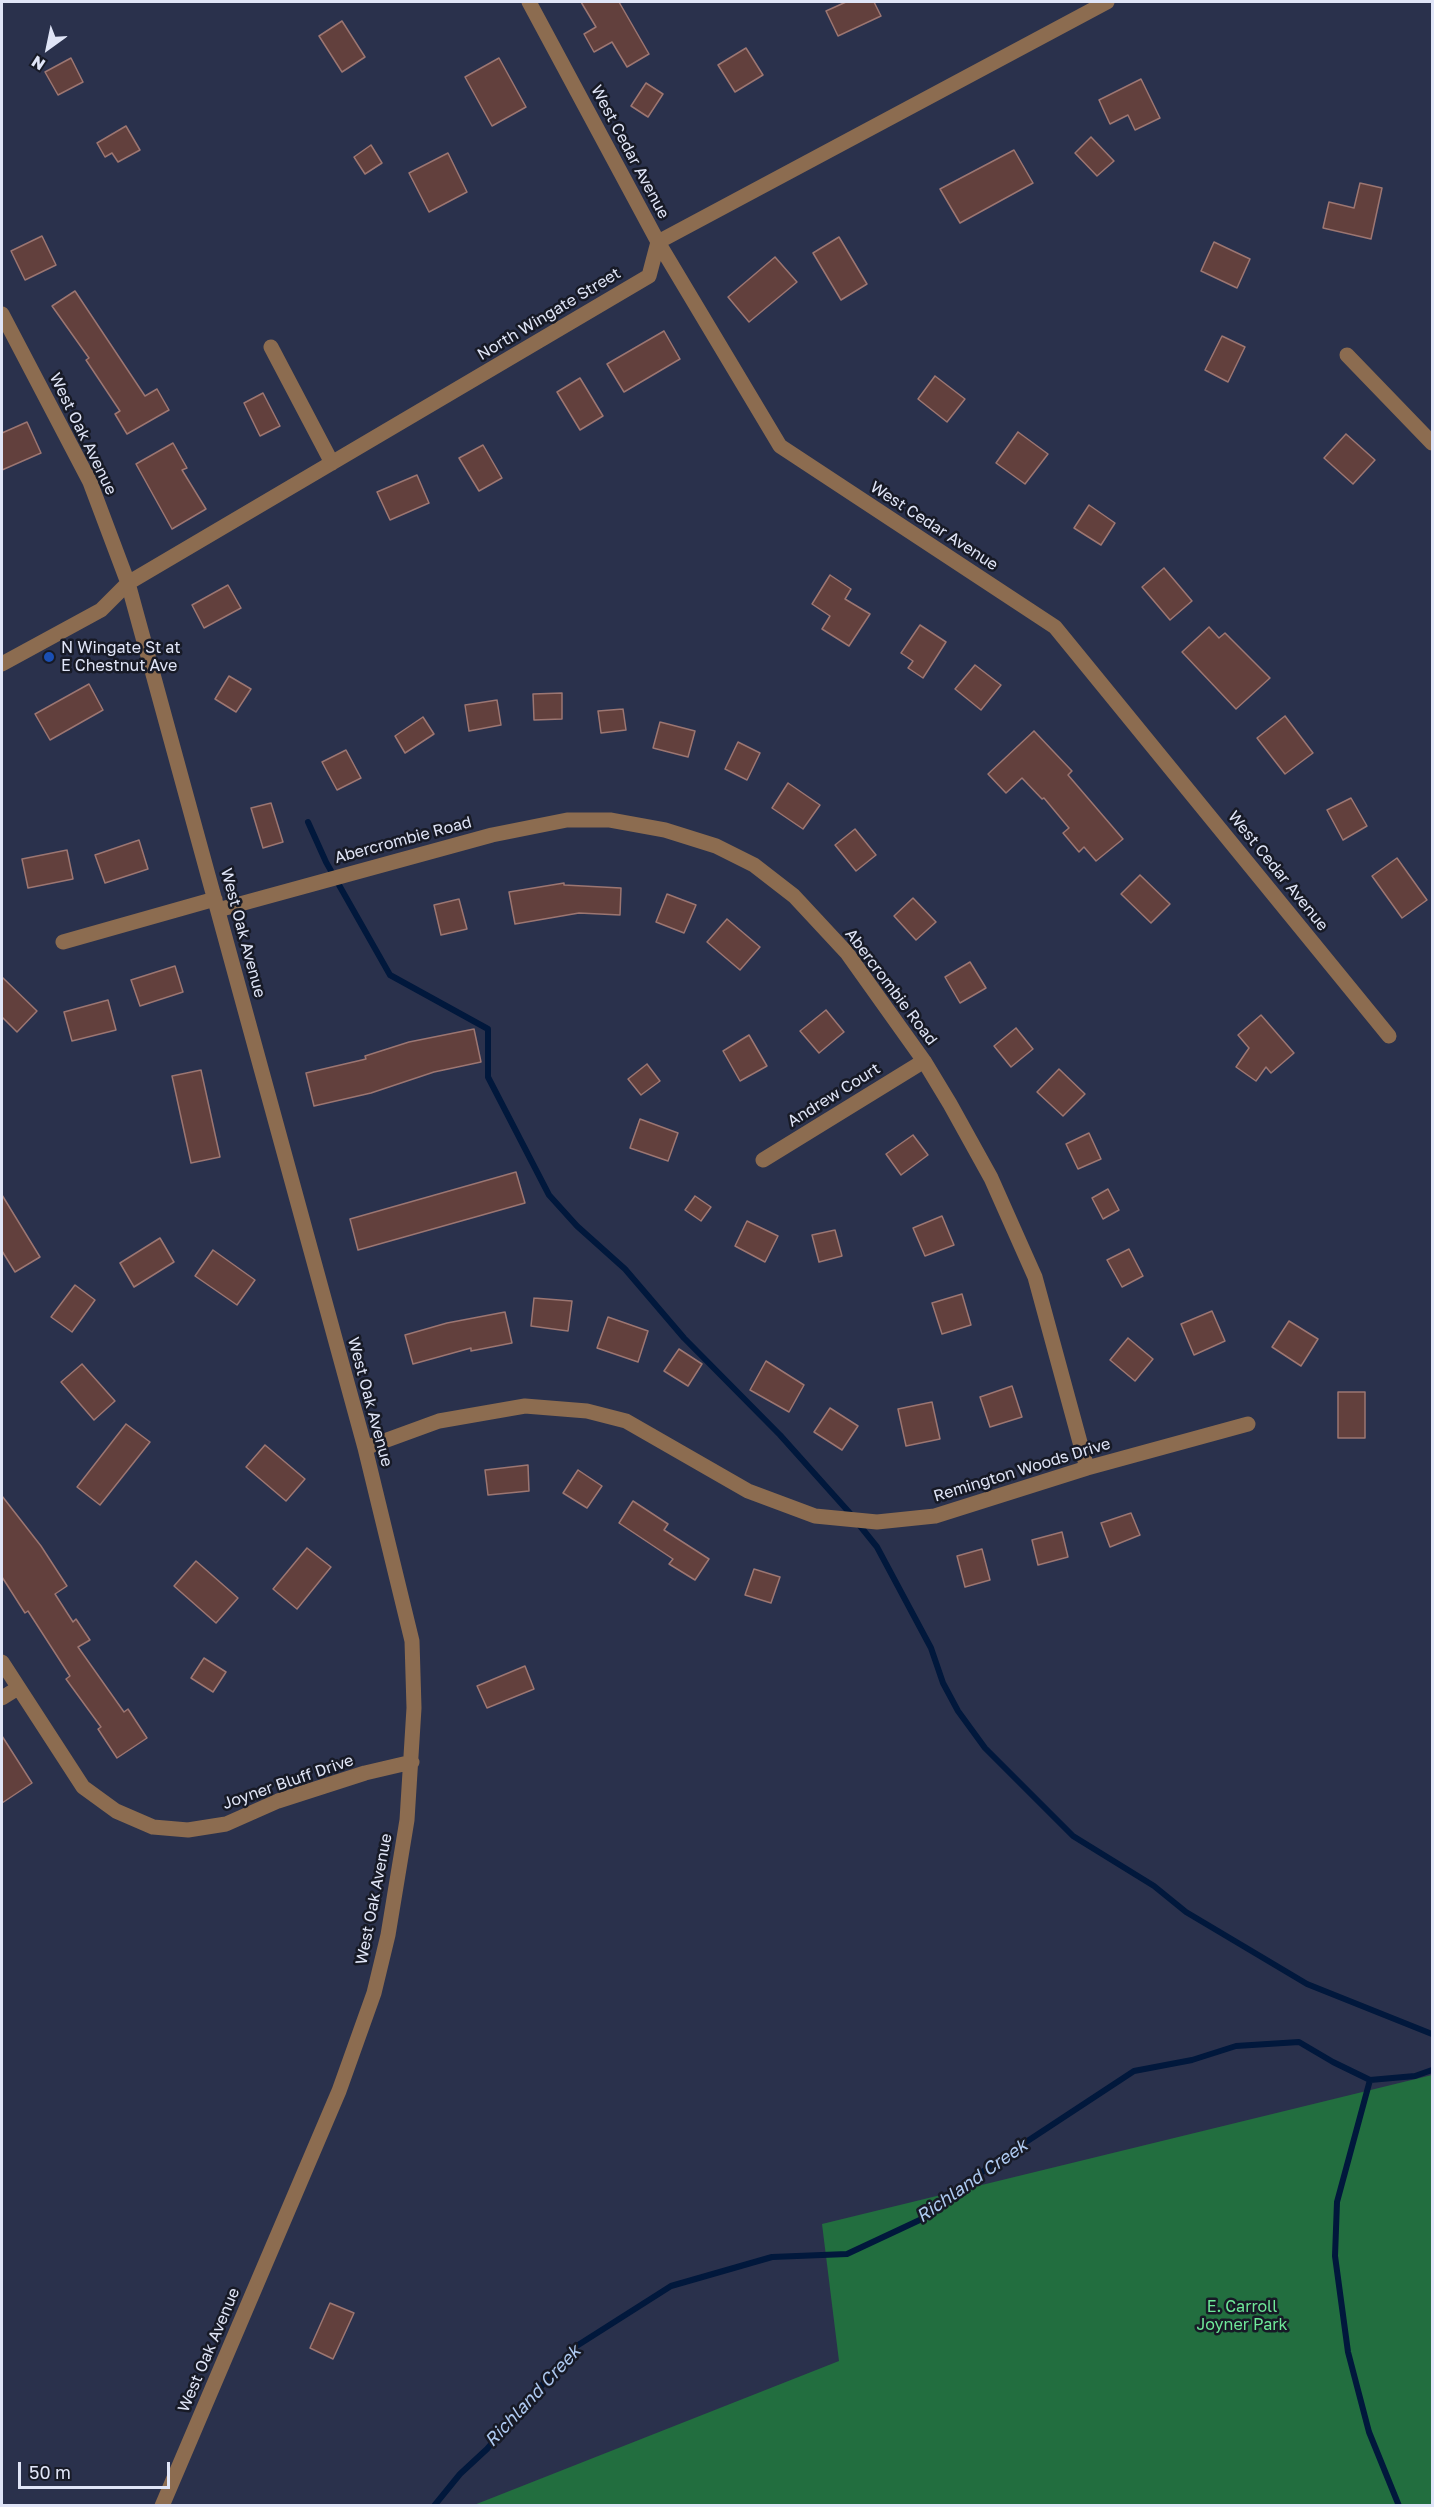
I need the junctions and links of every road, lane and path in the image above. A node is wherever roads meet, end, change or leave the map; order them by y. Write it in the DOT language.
graph roads {
  1 [pos="529,2"];
  2 [pos="1107,2"];
  3 [pos="658,242"];
  4 [pos="2,315"];
  5 [pos="271,347"];
  6 [pos="1347,355"];
  7 [pos="1432,443"];
  8 [pos="332,463"];
  9 [pos="128,583"];
  10 [pos="2,664"];
  11 [pos="216,904"];
  12 [pos="63,942"];
  13 [pos="1389,1036"];
  14 [pos="924,1061"];
  15 [pos="764,1160"];
  16 [pos="1248,1424"];
  17 [pos="365,1448"];
  18 [pos="1087,1468"];
  19 [pos="2,1662"];
  20 [pos="18,1688"];
  21 [pos="2,1698"];
  22 [pos="412,1762"];
  23 [pos="162,2505"];
  1 -- 3 [label="street, West Cedar Avenue"];
  2 -- 3 [label="street"];
  3 -- 8 [label="street, North Wingate Street"];
  3 -- 13 [label="street, West Cedar Avenue"];
  4 -- 9 [label="street, West Oak Avenue"];
  5 -- 8 [label="street"];
  6 -- 7 [label="street"];
  8 -- 9 [label="street, North Wingate Street"];
  9 -- 10 [label="street, North Wingate Street"];
  9 -- 11 [label="street, West Oak Avenue"];
  11 -- 12 [label="street, Abercrombie Road"];
  11 -- 14 [label="street, Abercrombie Road"];
  11 -- 17 [label="street, West Oak Avenue"];
  14 -- 15 [label="street, Andrew Court"];
  14 -- 18 [label="street, Abercrombie Road"];
  16 -- 18 [label="street, Remington Woods Drive"];
  17 -- 18 [label="street, Remington Woods Drive"];
  17 -- 22 [label="street, West Oak Avenue"];
  19 -- 20 [label="street, Joyner Bluff Drive"];
  20 -- 21 [label="street"];
  20 -- 22 [label="street, Joyner Bluff Drive"];
  22 -- 23 [label="street, West Oak Avenue"];
}
